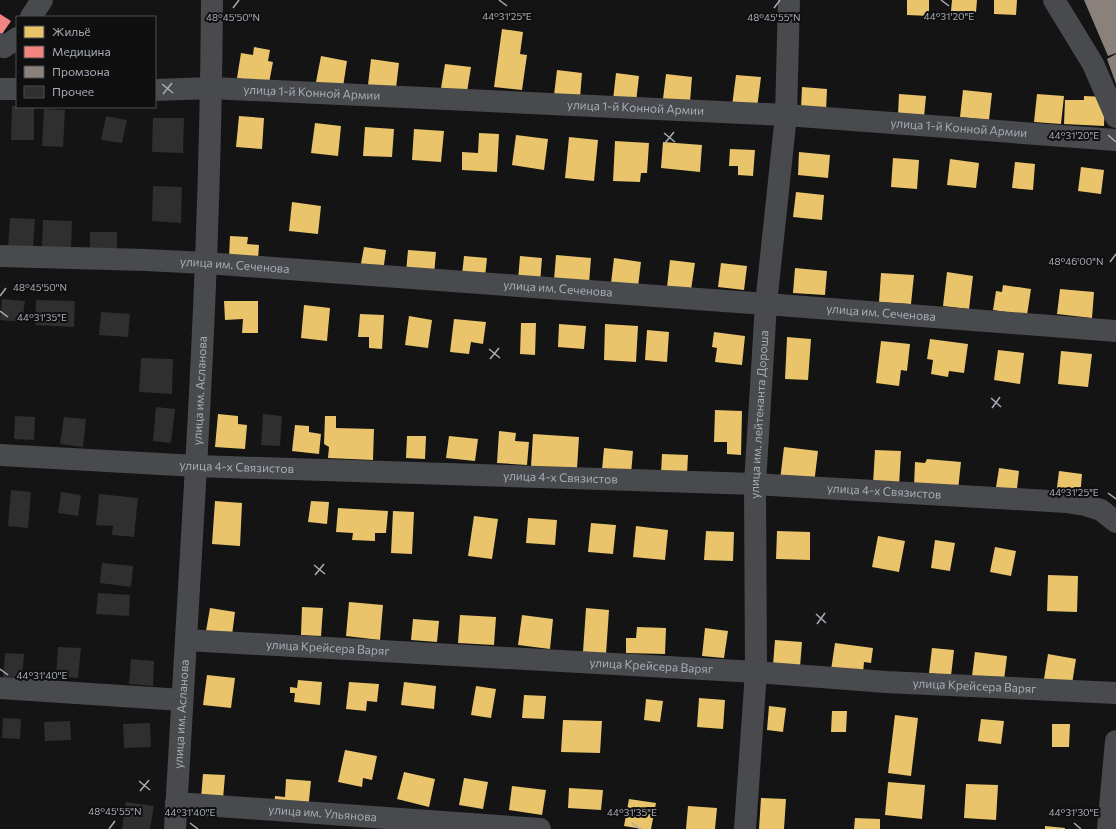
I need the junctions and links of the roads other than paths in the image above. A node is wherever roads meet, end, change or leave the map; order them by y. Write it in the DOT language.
graph roads {
  1 [pos="42,0"];
  2 [pos="212,0"];
  3 [pos="789,0"];
  4 [pos="1054,0"];
  5 [pos="32,16"];
  6 [pos="16,40"];
  7 [pos="0,44"];
  8 [pos="211,88"];
  9 [pos="0,89"];
  10 [pos="16,89"];
  11 [pos="156,90"];
  12 [pos="786,115"];
  13 [pos="1116,117"];
  14 [pos="1116,140"];
  15 [pos="0,256"];
  16 [pos="206,263"];
  17 [pos="766,304"];
  18 [pos="1116,331"];
  19 [pos="0,455"];
  20 [pos="196,466"];
  21 [pos="755,484"];
  22 [pos="1116,522"];
  23 [pos="186,640"];
  24 [pos="756,672"];
  25 [pos="0,688"];
  26 [pos="1116,693"];
  27 [pos="182,700"];
  28 [pos="1116,740"];
  29 [pos="176,803"];
  30 [pos="175,829"];
  31 [pos="540,829"];
  32 [pos="745,829"];
  33 [pos="1108,829"];
  1 -- 5 [label="street"];
  2 -- 8 [label="street, улица им. Асланова"];
  3 -- 12 [label="street, улица им. лейтенанта Дороша"];
  4 -- 13 [label="street"];
  6 -- 7 [label="street"];
  8 -- 11 [label="street, улица 1-й Конной Армии"];
  8 -- 12 [label="street, улица 1-й Конной Армии"];
  8 -- 16 [label="street, улица им. Асланова"];
  9 -- 10 [label="street"];
  12 -- 14 [label="street, улица 1-й Конной Армии"];
  12 -- 17 [label="street, улица им. лейтенанта Дороша"];
  15 -- 16 [label="street, улица им. Сеченова"];
  16 -- 17 [label="street, улица им. Сеченова"];
  16 -- 20 [label="street, улица им. Асланова"];
  17 -- 18 [label="street, улица им. Сеченова"];
  17 -- 21 [label="street, улица им. лейтенанта Дороша"];
  19 -- 20 [label="street, улица 4-х Связистов"];
  20 -- 21 [label="street, улица 4-х Связистов"];
  20 -- 23 [label="street, улица им. Асланова"];
  21 -- 22 [label="street, улица 4-х Связистов"];
  21 -- 24 [label="street, улица им. лейтенанта Дороша"];
  23 -- 24 [label="street, улица Крейсера Варяг"];
  23 -- 27 [label="street, улица им. Асланова"];
  24 -- 26 [label="street, улица Крейсера Варяг"];
  24 -- 32 [label="street, улица им. лейтенанта Дороша"];
  25 -- 27 [label="street"];
  27 -- 29 [label="street, улица им. Асланова"];
  28 -- 33 [label="street"];
  29 -- 30 [label="street, улица им. Асланова"];
  29 -- 31 [label="street, улица им. Ульянова"];
}
